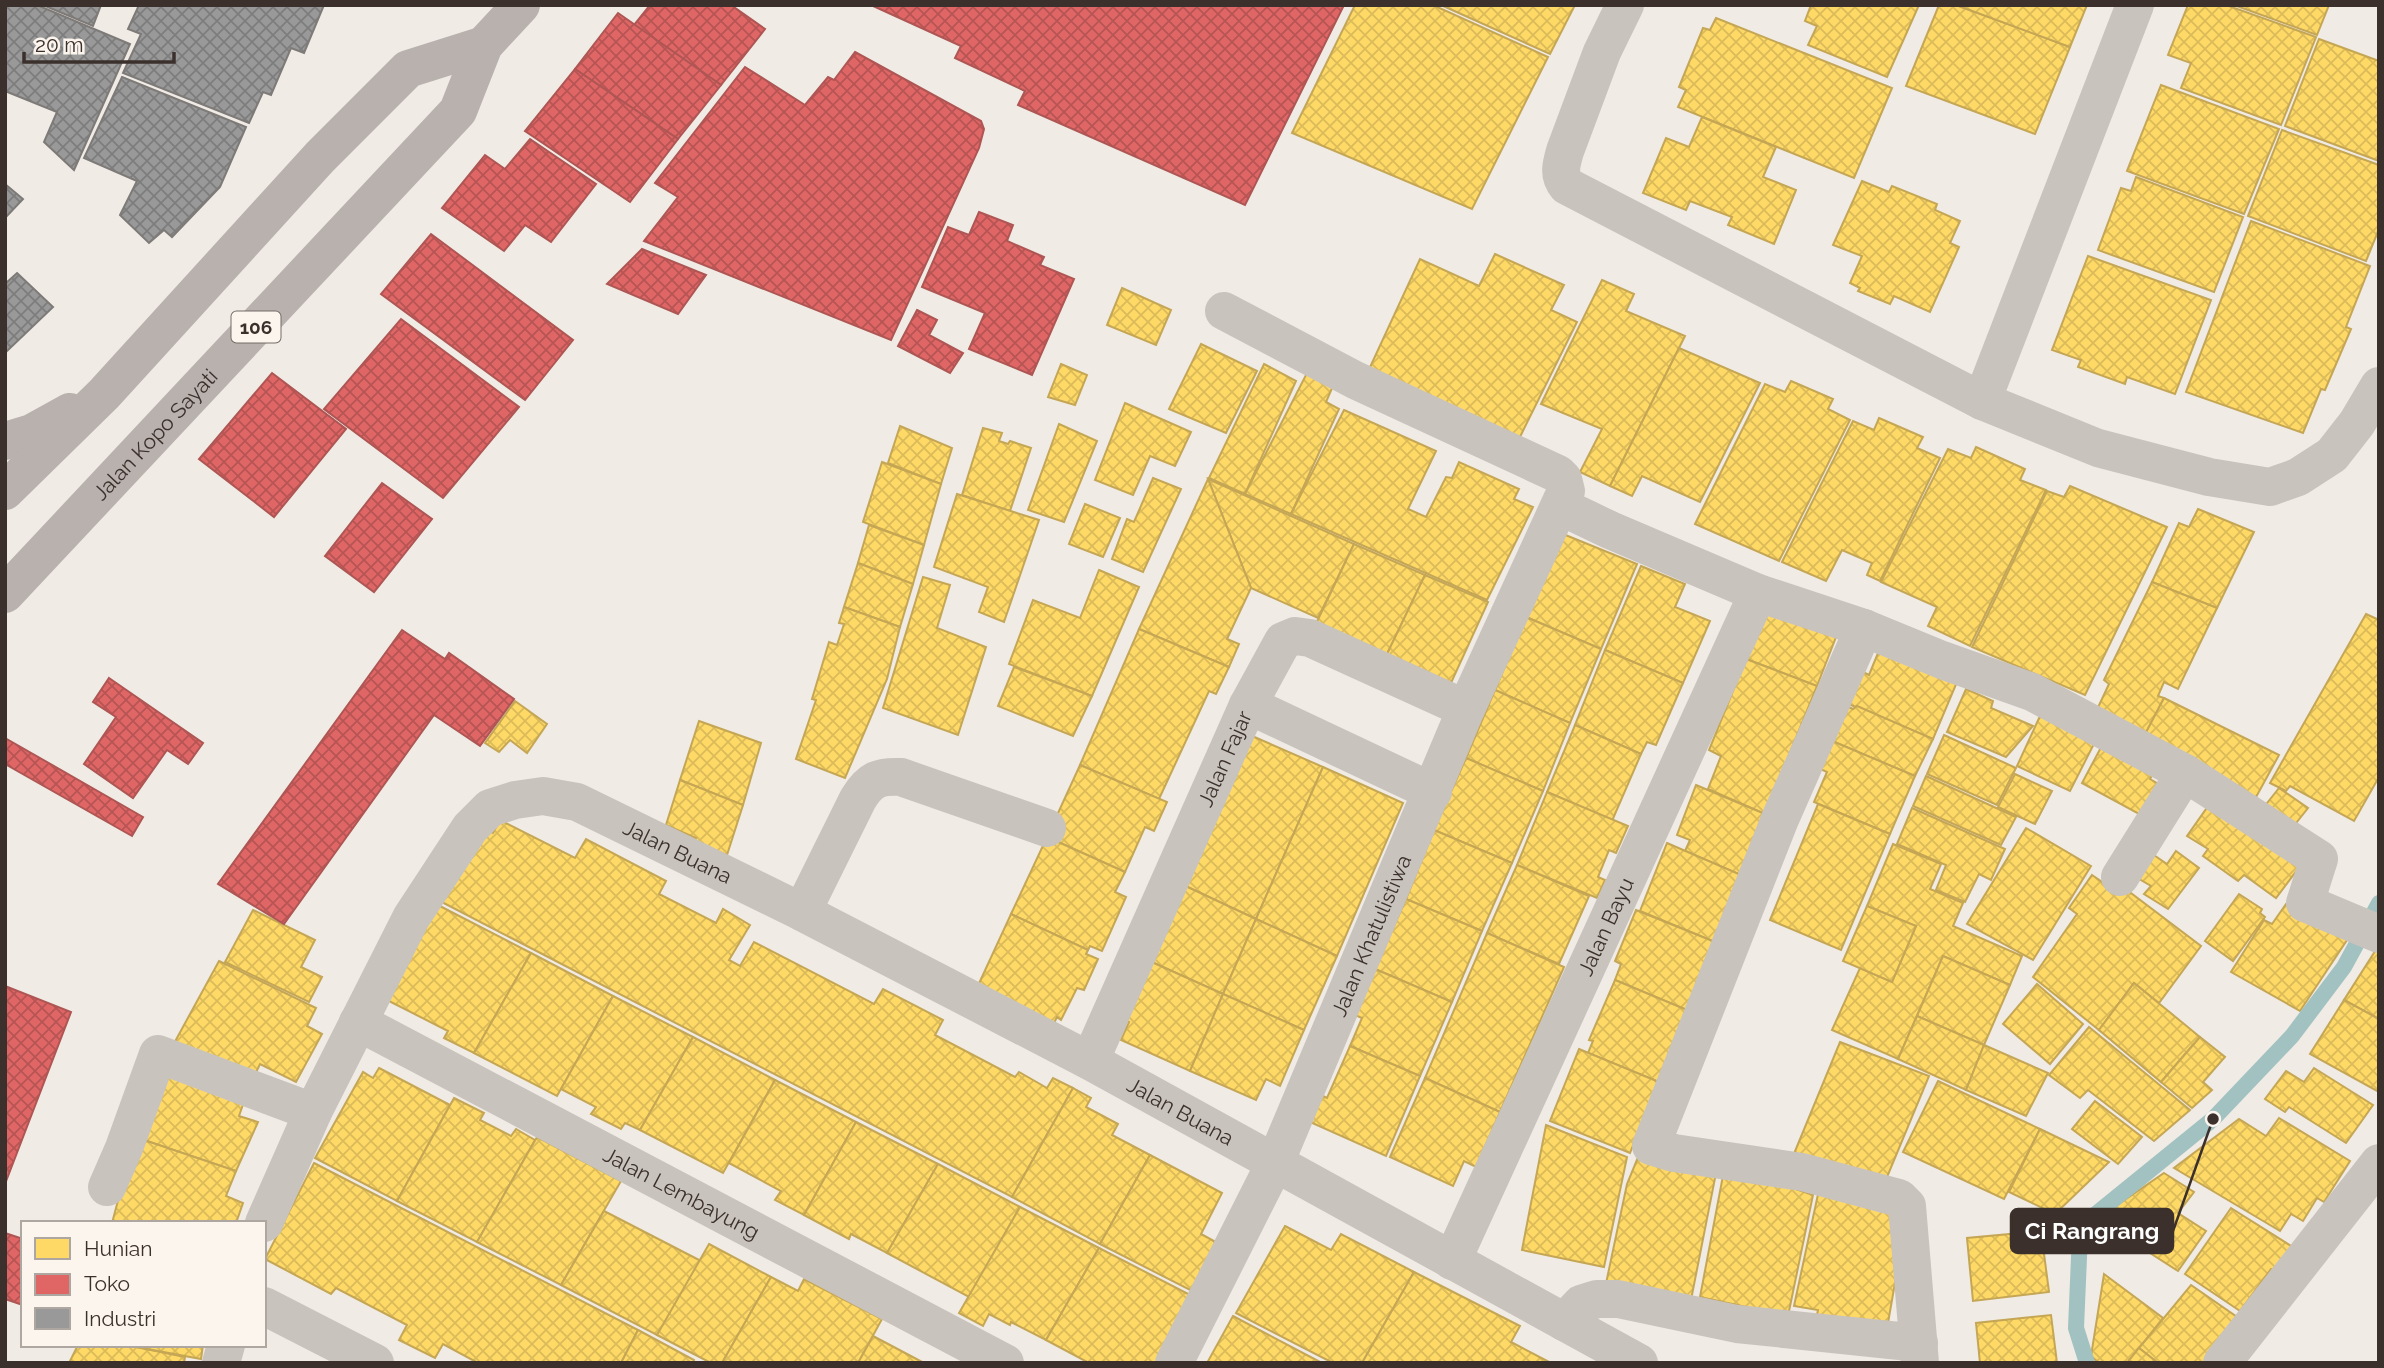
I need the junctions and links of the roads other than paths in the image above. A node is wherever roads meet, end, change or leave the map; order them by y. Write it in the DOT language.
graph roads {
  1 [pos="521,5"];
  2 [pos="1625,5"];
  3 [pos="2135,5"];
  4 [pos="484,45"];
  5 [pos="1224,311"];
  6 [pos="2379,386"];
  7 [pos="104,394"];
  8 [pos="1982,401"];
  9 [pos="5,441"];
  10 [pos="5,491"];
  11 [pos="1560,506"];
  12 [pos="1758,593"];
  13 [pos="5,594"];
  14 [pos="1864,628"];
  15 [pos="1248,705"];
  16 [pos="1466,709"];
  17 [pos="2185,773"];
  18 [pos="1433,792"];
  19 [pos="1047,828"];
  20 [pos="2120,877"];
  21 [pos="803,912"];
  22 [pos="2368,929"];
  23 [pos="358,1022"];
  24 [pos="1090,1060"];
  25 [pos="313,1112"];
  26 [pos="1275,1163"];
  27 [pos="2379,1163"];
  28 [pos="107,1187"];
  29 [pos="265,1221"];
  30 [pos="1452,1261"];
  31 [pos="266,1307"];
  32 [pos="1564,1322"];
  33 [pos="1920,1353"];
  34 [pos="375,1363"];
  35 [pos="1005,1363"];
  36 [pos="1174,1363"];
  37 [pos="1639,1363"];
  38 [pos="2222,1363"];
  1 -- 4 [label="main road, Jalan Kopo Sayati / 106"];
  2 -- 8 [label="street"];
  3 -- 8 [label="street"];
  4 -- 7 [label="main road, Jalan Kopo Sayati / 106"];
  4 -- 13 [label="main road, Jalan Kopo Sayati / 106"];
  5 -- 11 [label="street"];
  6 -- 8 [label="street"];
  7 -- 9 [label="main road"];
  7 -- 10 [label="main road, Jalan Kopo Sayati / 106"];
  11 -- 12 [label="street"];
  11 -- 16 [label="street, Jalan Khatulistiwa"];
  12 -- 14 [label="street"];
  12 -- 30 [label="street, Jalan Bayu"];
  14 -- 17 [label="street"];
  14 -- 33 [label="street"];
  15 -- 16 [label="street, Jalan Fajar"];
  15 -- 18 [label="street"];
  15 -- 24 [label="street, Jalan Fajar"];
  16 -- 18 [label="street, Jalan Khatulistiwa"];
  17 -- 20 [label="street"];
  17 -- 22 [label="street"];
  18 -- 26 [label="street, Jalan Khatulistiwa"];
  19 -- 21 [label="street"];
  21 -- 23 [label="street, Jalan Buana"];
  21 -- 24 [label="street, Jalan Buana"];
  23 -- 25 [label="street, Jalan Buana"];
  23 -- 35 [label="street, Jalan Lembayung"];
  24 -- 26 [label="street, Jalan Buana"];
  25 -- 28 [label="street"];
  25 -- 29 [label="street, Jalan Buana"];
  26 -- 30 [label="street, Jalan Buana"];
  26 -- 36 [label="street, Jalan Khatulistiwa"];
  27 -- 38 [label="street"];
  30 -- 32 [label="street, Jalan Buana"];
  31 -- 34 [label="street"];
  32 -- 33 [label="street"];
  32 -- 37 [label="street, Jalan Buana"];
}
